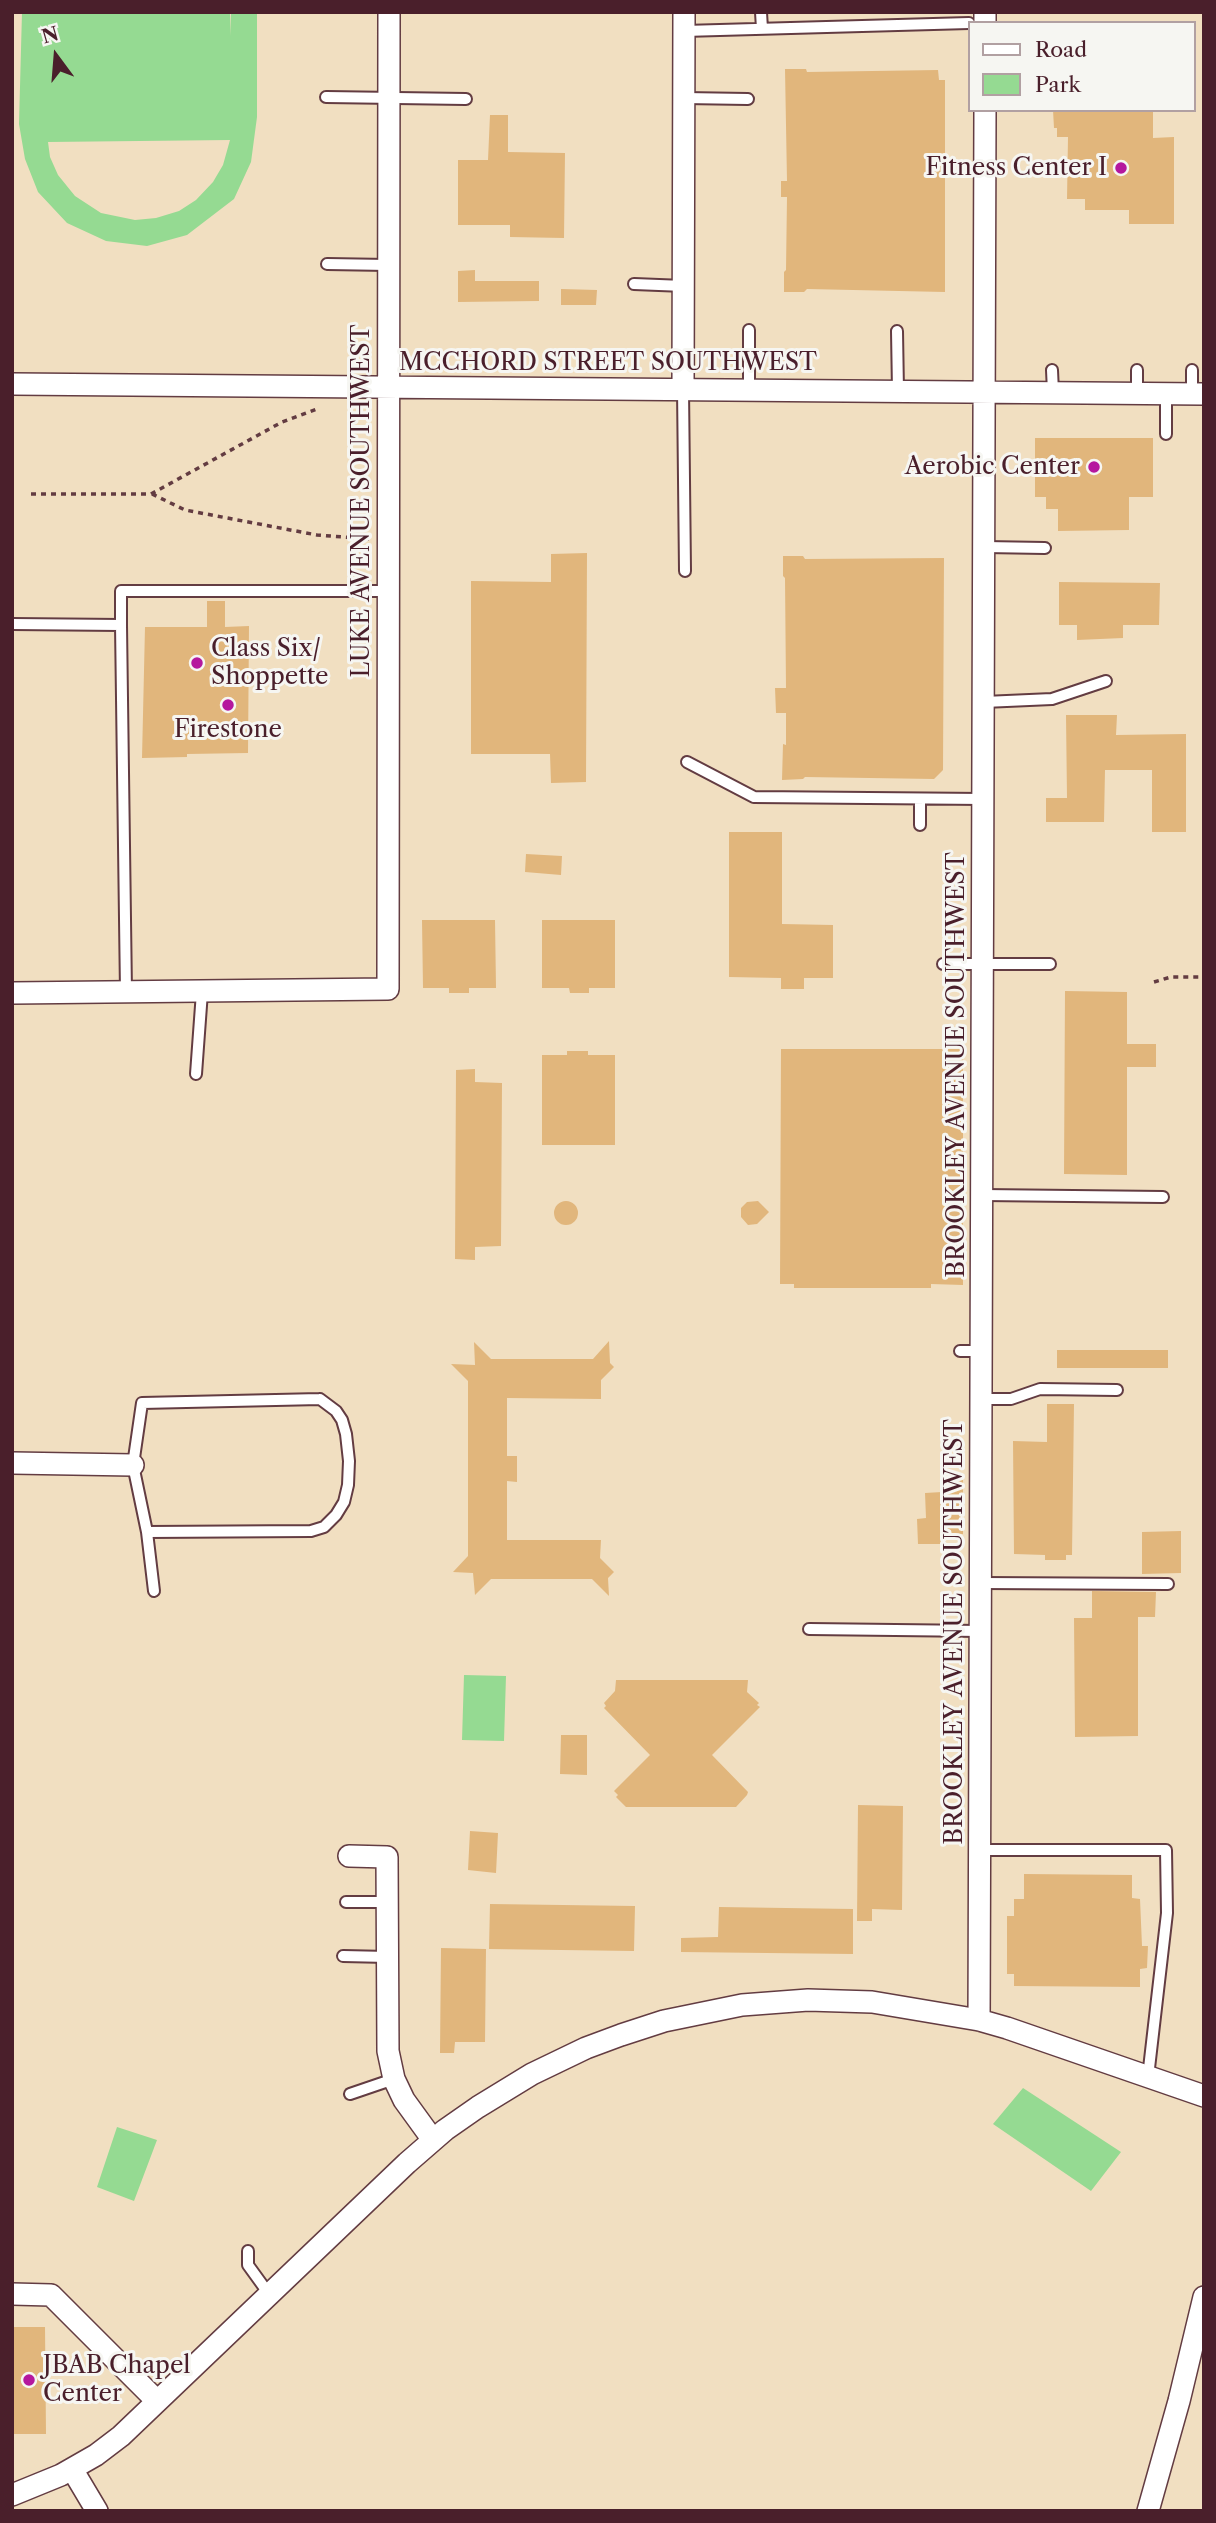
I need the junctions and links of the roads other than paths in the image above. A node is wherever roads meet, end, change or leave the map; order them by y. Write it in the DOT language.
graph roads {
  1 [pos="389,12"];
  2 [pos="761,12"];
  3 [pos="684,22"];
  4 [pos="968,23"];
  5 [pos="762,29"];
  6 [pos="326,97"];
  7 [pos="389,98"];
  8 [pos="684,98"];
  9 [pos="466,99"];
  10 [pos="748,99"];
  11 [pos="985,112"];
  12 [pos="327,264"];
  13 [pos="388,265"];
  14 [pos="634,284"];
  15 [pos="684,286"];
  16 [pos="749,330"];
  17 [pos="897,331"];
  18 [pos="1052,370"];
  19 [pos="1137,370"];
  20 [pos="1192,370"];
  21 [pos="12,384"];
  22 [pos="388,387"];
  23 [pos="683,389"];
  24 [pos="748,389"];
  25 [pos="898,391"];
  26 [pos="985,392"];
  27 [pos="1053,392"];
  28 [pos="1137,393"];
  29 [pos="1166,393"];
  30 [pos="1198,394"];
  31 [pos="1166,434"];
  32 [pos="985,547"];
  33 [pos="1045,548"];
  34 [pos="685,570"];
  35 [pos="388,591"];
  36 [pos="12,624"];
  37 [pos="121,625"];
  38 [pos="1106,681"];
  39 [pos="984,702"];
  40 [pos="687,762"];
  41 [pos="920,799"];
  42 [pos="984,799"];
  43 [pos="920,825"];
  44 [pos="943,964"];
  45 [pos="984,964"];
  46 [pos="1049,964"];
  47 [pos="126,992"];
  48 [pos="202,992"];
  49 [pos="12,993"];
  50 [pos="196,1074"];
  51 [pos="983,1195"];
  52 [pos="1163,1197"];
  53 [pos="960,1350"];
  54 [pos="982,1351"];
  55 [pos="1117,1390"];
  56 [pos="982,1399"];
  57 [pos="12,1463"];
  58 [pos="133,1465"];
  59 [pos="147,1532"];
  60 [pos="982,1583"];
  61 [pos="1168,1584"];
  62 [pos="154,1591"];
  63 [pos="809,1629"];
  64 [pos="981,1630"];
  65 [pos="981,1850"];
  66 [pos="349,1856"];
  67 [pos="346,1902"];
  68 [pos="387,1902"];
  69 [pos="343,1956"];
  70 [pos="388,1957"];
  71 [pos="979,2020"];
  72 [pos="1148,2077"];
  73 [pos="394,2079"];
  74 [pos="350,2094"];
  75 [pos="1204,2096"];
  76 [pos="433,2140"];
  77 [pos="248,2251"];
  78 [pos="12,2294"];
  79 [pos="269,2294"];
  80 [pos="1204,2297"];
  81 [pos="157,2401"];
  82 [pos="72,2469"];
  83 [pos="12,2495"];
  84 [pos="97,2511"];
  85 [pos="1148,2511"];
  1 -- 7 [label="street, LUKE AVENUE SOUTHWEST"];
  2 -- 5 [label="lane"];
  3 -- 5 [label="lane"];
  3 -- 8 [label="street"];
  4 -- 5 [label="lane"];
  6 -- 7 [label="lane"];
  7 -- 9 [label="lane"];
  7 -- 13 [label="street, LUKE AVENUE SOUTHWEST"];
  8 -- 10 [label="lane"];
  8 -- 15 [label="street"];
  11 -- 26 [label="street, BROOKLEY AVENUE SOUTHWEST"];
  12 -- 13 [label="lane"];
  13 -- 22 [label="street, LUKE AVENUE SOUTHWEST"];
  14 -- 15 [label="lane"];
  15 -- 23 [label="street"];
  16 -- 24 [label="lane"];
  17 -- 25 [label="lane"];
  18 -- 27 [label="lane"];
  19 -- 28 [label="lane"];
  20 -- 30 [label="lane"];
  21 -- 22 [label="street, MCCHORD STREET SOUTHWEST"];
  22 -- 23 [label="street, MCCHORD STREET SOUTHWEST"];
  22 -- 35 [label="street, LUKE AVENUE SOUTHWEST"];
  23 -- 24 [label="street, MCCHORD STREET SOUTHWEST"];
  23 -- 34 [label="lane"];
  24 -- 25 [label="street, MCCHORD STREET SOUTHWEST"];
  25 -- 26 [label="street, MCCHORD STREET SOUTHWEST"];
  26 -- 27 [label="street, MCCHORD STREET SOUTHWEST"];
  26 -- 32 [label="street, BROOKLEY AVENUE SOUTHWEST"];
  27 -- 28 [label="street, MCCHORD STREET SOUTHWEST"];
  28 -- 29 [label="street, MCCHORD STREET SOUTHWEST"];
  29 -- 30 [label="street, MCCHORD STREET SOUTHWEST"];
  29 -- 31 [label="lane"];
  32 -- 33 [label="lane"];
  32 -- 39 [label="street, BROOKLEY AVENUE SOUTHWEST"];
  35 -- 37 [label="lane"];
  35 -- 48 [label="street, LUKE AVENUE SOUTHWEST"];
  36 -- 37 [label="lane"];
  37 -- 47 [label="lane"];
  38 -- 39 [label="lane"];
  39 -- 42 [label="street, BROOKLEY AVENUE SOUTHWEST"];
  40 -- 41 [label="lane"];
  41 -- 42 [label="lane"];
  41 -- 43 [label="lane"];
  42 -- 45 [label="street, BROOKLEY AVENUE SOUTHWEST"];
  44 -- 45 [label="lane"];
  45 -- 46 [label="lane"];
  45 -- 51 [label="street, BROOKLEY AVENUE SOUTHWEST"];
  47 -- 48 [label="street"];
  47 -- 49 [label="street"];
  48 -- 50 [label="lane"];
  51 -- 52 [label="lane"];
  51 -- 54 [label="street, BROOKLEY AVENUE SOUTHWEST"];
  53 -- 54 [label="lane"];
  54 -- 56 [label="street, BROOKLEY AVENUE SOUTHWEST"];
  55 -- 56 [label="lane"];
  56 -- 60 [label="street, BROOKLEY AVENUE SOUTHWEST"];
  57 -- 58 [label="street"];
  58 -- 59 [label="lane"];
  58 -- 59 [label="lane"];
  59 -- 62 [label="lane"];
  60 -- 61 [label="lane"];
  60 -- 64 [label="street, BROOKLEY AVENUE SOUTHWEST"];
  63 -- 64 [label="lane"];
  64 -- 65 [label="street, BROOKLEY AVENUE SOUTHWEST"];
  65 -- 71 [label="street, BROOKLEY AVENUE SOUTHWEST"];
  65 -- 72 [label="lane"];
  66 -- 68 [label="street"];
  67 -- 68 [label="lane"];
  68 -- 70 [label="street"];
  69 -- 70 [label="lane"];
  70 -- 73 [label="street"];
  71 -- 72 [label="street"];
  71 -- 76 [label="street"];
  72 -- 75 [label="street"];
  73 -- 74 [label="lane"];
  73 -- 76 [label="street"];
  76 -- 79 [label="street"];
  77 -- 79 [label="lane"];
  78 -- 81 [label="street"];
  79 -- 81 [label="street"];
  80 -- 85 [label="street"];
  81 -- 82 [label="street"];
  82 -- 83 [label="street"];
  82 -- 84 [label="street"];
}
